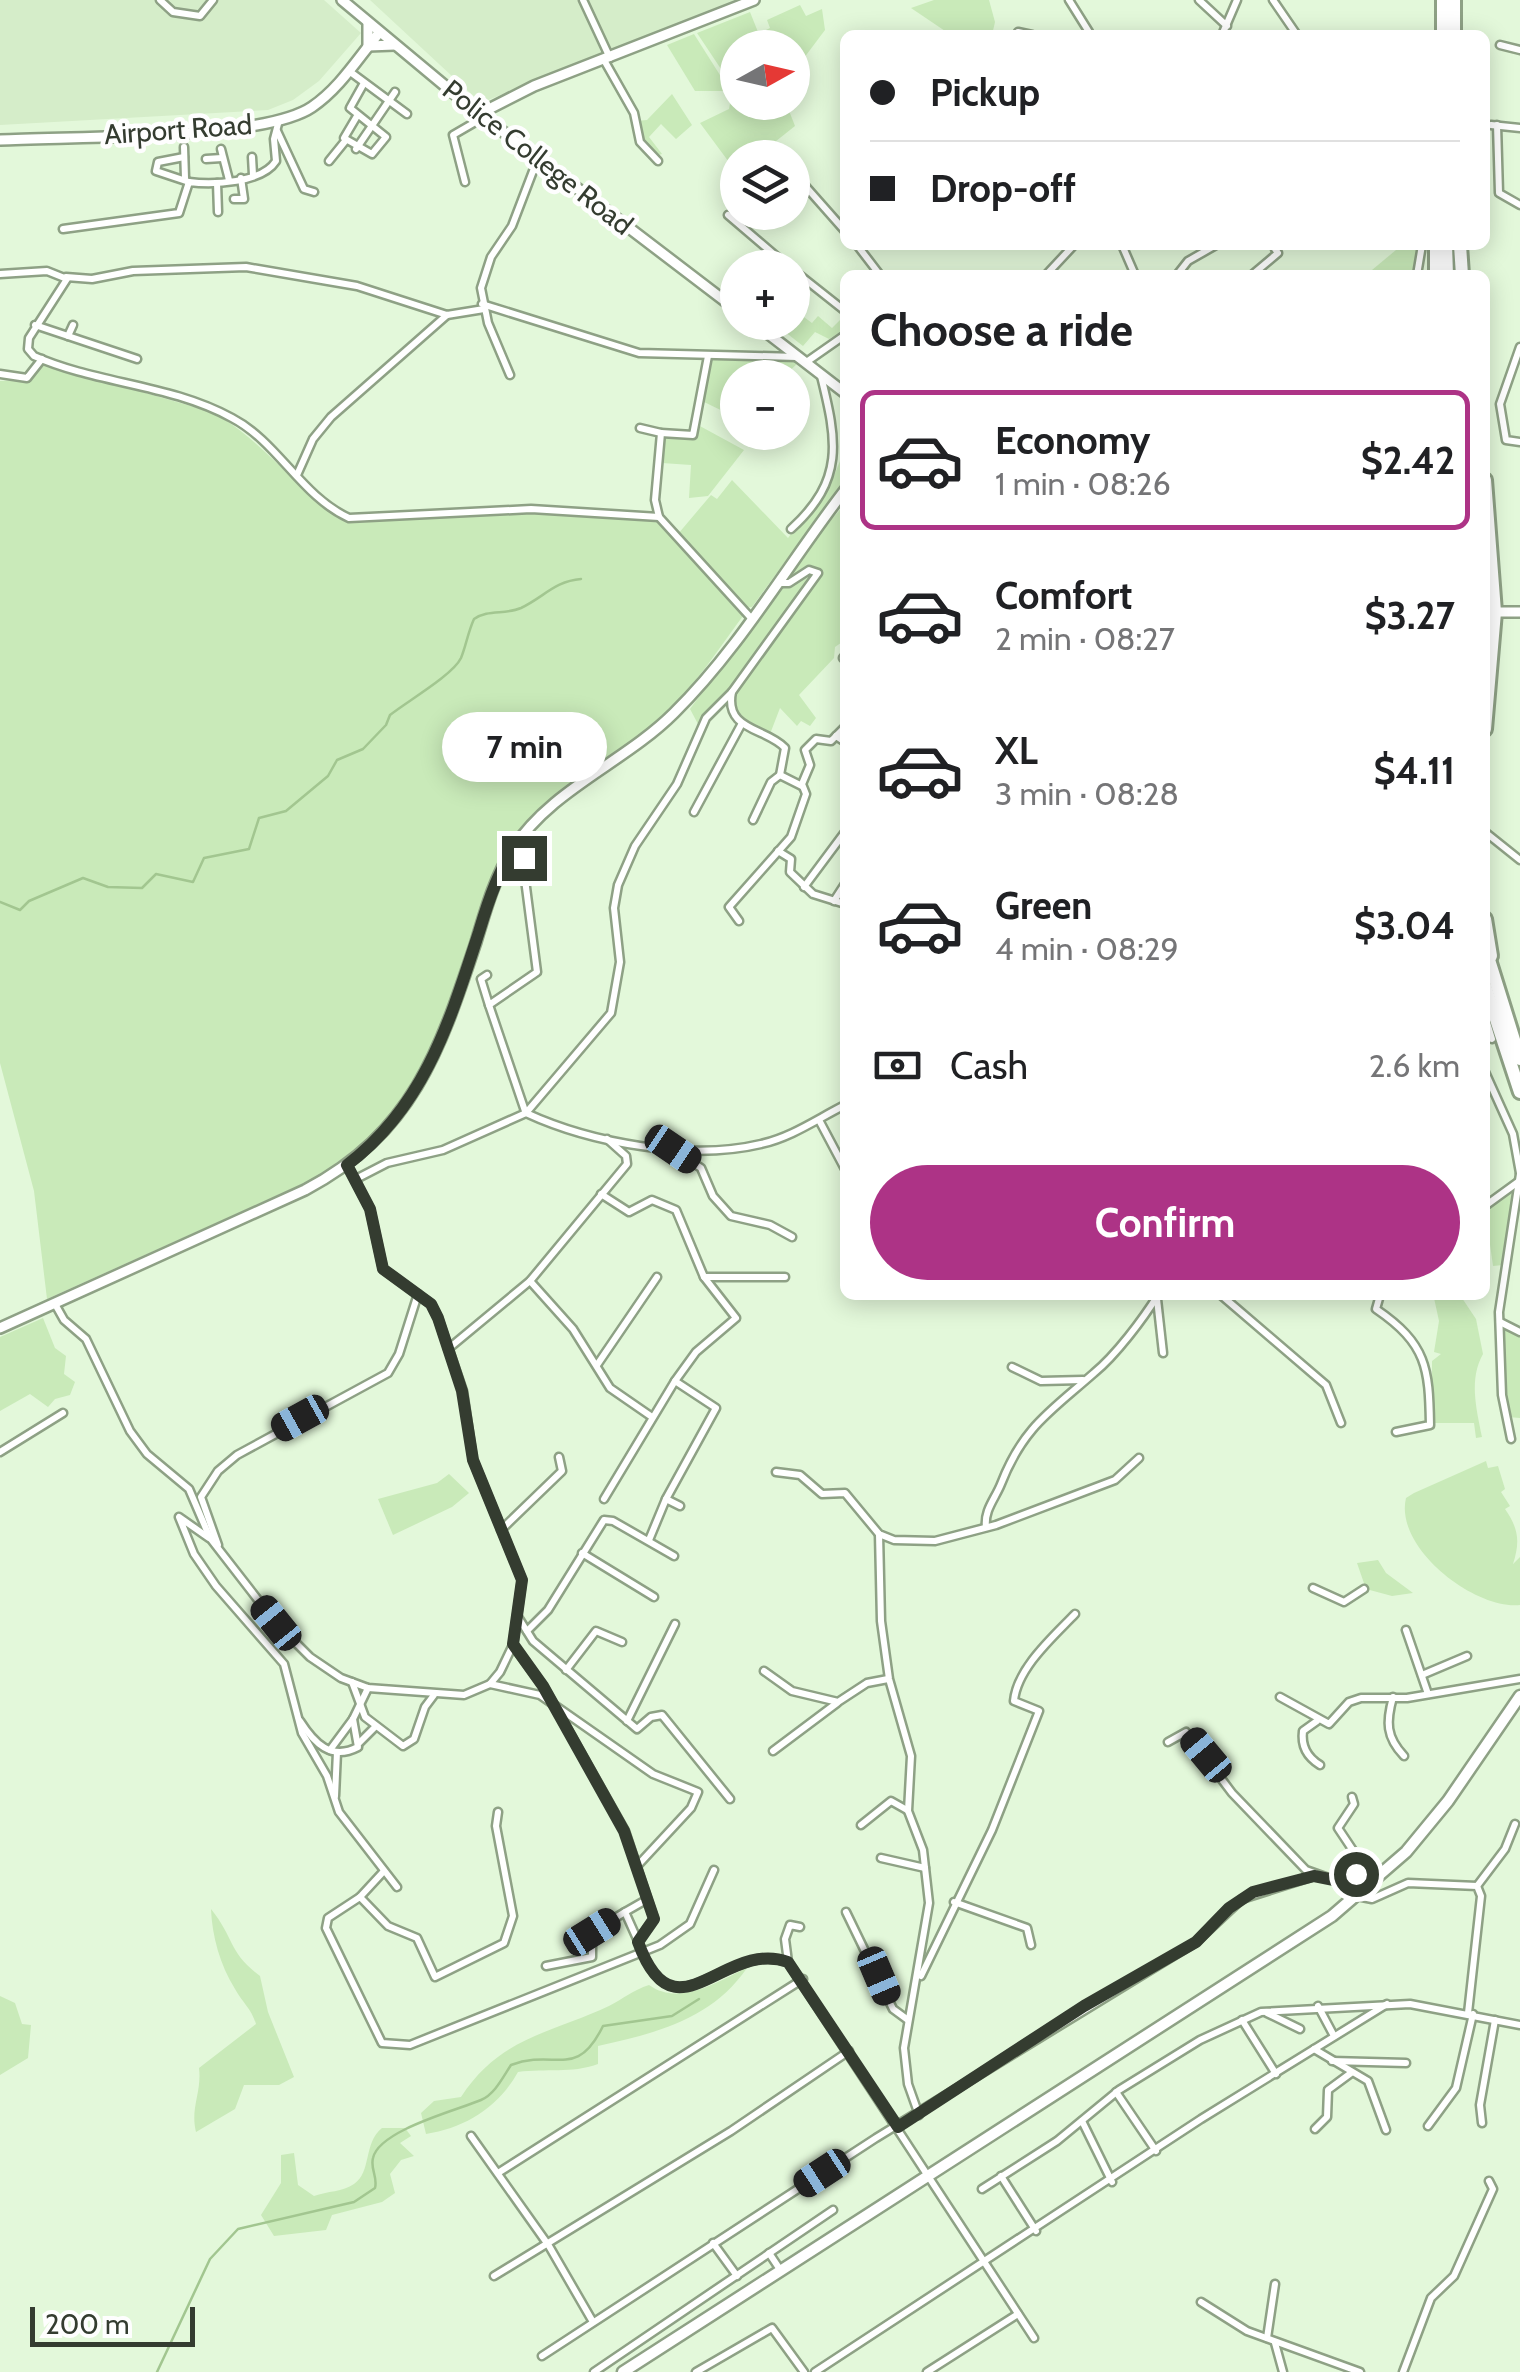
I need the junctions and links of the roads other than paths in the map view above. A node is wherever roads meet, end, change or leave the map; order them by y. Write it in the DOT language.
graph roads {
  1 [pos="160,0"];
  2 [pos="213,0"];
  3 [pos="342,0"];
  4 [pos="583,0"];
  5 [pos="754,0"];
  6 [pos="1070,0"];
  7 [pos="1199,0"];
  8 [pos="1237,0"];
  9 [pos="1273,0"];
  10 [pos="1442,0"];
  11 [pos="1454,0"];
  12 [pos="368,23"];
  13 [pos="1227,26"];
  14 [pos="1086,30"];
  15 [pos="1225,30"];
  16 [pos="1293,30"];
  17 [pos="1442,30"];
  18 [pos="1454,30"];
  19 [pos="379,33"];
  20 [pos="395,45"];
  21 [pos="368,46"];
  22 [pos="1500,46"];
  23 [pos="1520,50"];
  24 [pos="607,59"];
  25 [pos="349,71"];
  26 [pos="364,83"];
  27 [pos="395,92"];
  28 [pos="507,98"];
  29 [pos="390,102"];
  30 [pos="406,114"];
  31 [pos="483,115"];
  32 [pos="357,116"];
  33 [pos="278,125"];
  34 [pos="497,126"];
  35 [pos="372,127"];
  36 [pos="1520,128"];
  37 [pos="0,140"];
  38 [pos="346,140"];
  39 [pos="184,147"];
  40 [pos="356,148"];
  41 [pos="252,156"];
  42 [pos="184,157"];
  43 [pos="538,158"];
  44 [pos="206,159"];
  45 [pos="329,161"];
  46 [pos="658,161"];
  47 [pos="254,175"];
  48 [pos="241,178"];
  49 [pos="187,180"];
  50 [pos="229,180"];
  51 [pos="465,182"];
  52 [pos="217,183"];
  53 [pos="810,191"];
  54 [pos="314,192"];
  55 [pos="234,199"];
  56 [pos="1520,205"];
  57 [pos="208,207"];
  58 [pos="840,225"];
  59 [pos="64,230"];
  60 [pos="746,230"];
  61 [pos="770,250"];
  62 [pos="861,250"];
  63 [pos="1069,250"];
  64 [pos="1208,250"];
  65 [pos="1276,250"];
  66 [pos="876,270"];
  67 [pos="1051,270"];
  68 [pos="1182,270"];
  69 [pos="1258,270"];
  70 [pos="0,274"];
  71 [pos="66,277"];
  72 [pos="810,283"];
  73 [pos="720,297"];
  74 [pos="483,306"];
  75 [pos="840,307"];
  76 [pos="447,315"];
  77 [pos="35,325"];
  78 [pos="72,326"];
  79 [pos="68,336"];
  80 [pos="840,337"];
  81 [pos="776,340"];
  82 [pos="1520,347"];
  83 [pos="708,356"];
  84 [pos="137,358"];
  85 [pos="42,360"];
  86 [pos="802,360"];
  87 [pos="810,366"];
  88 [pos="0,374"];
  89 [pos="821,375"];
  90 [pos="510,376"];
  91 [pos="840,389"];
  92 [pos="640,428"];
  93 [pos="661,433"];
  94 [pos="1520,442"];
  95 [pos="297,475"];
  96 [pos="840,497"];
  97 [pos="658,517"];
  98 [pos="791,529"];
  99 [pos="776,582"];
  100 [pos="1490,612"];
  101 [pos="1520,612"];
  102 [pos="751,618"];
  103 [pos="732,692"];
  104 [pos="741,724"];
  105 [pos="840,732"];
  106 [pos="836,736"];
  107 [pos="840,739"];
  108 [pos="780,775"];
  109 [pos="802,786"];
  110 [pos="694,812"];
  111 [pos="752,820"];
  112 [pos="1490,836"];
  113 [pos="840,839"];
  114 [pos="520,840"];
  115 [pos="778,851"];
  116 [pos="1520,860"];
  117 [pos="804,887"];
  118 [pos="840,892"];
  119 [pos="834,901"];
  120 [pos="840,903"];
  121 [pos="739,921"];
  122 [pos="1490,952"];
  123 [pos="1490,968"];
  124 [pos="487,975"];
  125 [pos="1497,997"];
  126 [pos="489,1006"];
  127 [pos="1513,1024"];
  128 [pos="1492,1038"];
  129 [pos="1520,1059"];
  130 [pos="1490,1083"];
  131 [pos="1520,1092"];
  132 [pos="840,1108"];
  133 [pos="526,1112"];
  134 [pos="819,1120"];
  135 [pos="606,1138"];
  136 [pos="673,1149"];
  137 [pos="840,1160"];
  138 [pos="347,1165"];
  139 [pos="1520,1176"];
  140 [pos="356,1179"];
  141 [pos="601,1194"];
  142 [pos="1490,1202"];
  143 [pos="792,1238"];
  144 [pos="656,1277"];
  145 [pos="704,1277"];
  146 [pos="785,1277"];
  147 [pos="530,1281"];
  148 [pos="418,1294"];
  149 [pos="1154,1300"];
  150 [pos="1157,1300"];
  151 [pos="1227,1300"];
  152 [pos="1379,1300"];
  153 [pos="55,1304"];
  154 [pos="1500,1322"];
  155 [pos="0,1328"];
  156 [pos="1520,1332"];
  157 [pos="447,1350"];
  158 [pos="1163,1353"];
  159 [pos="597,1364"];
  160 [pos="1012,1367"];
  161 [pos="1084,1380"];
  162 [pos="675,1381"];
  163 [pos="63,1413"];
  164 [pos="652,1416"];
  165 [pos="1341,1423"];
  166 [pos="1396,1432"];
  167 [pos="1511,1439"];
  168 [pos="0,1452"];
  169 [pos="559,1457"];
  170 [pos="1139,1458"];
  171 [pos="776,1472"];
  172 [pos="604,1499"];
  173 [pos="666,1500"];
  174 [pos="680,1506"];
  175 [pos="986,1527"];
  176 [pos="502,1530"];
  177 [pos="879,1534"];
  178 [pos="210,1538"];
  179 [pos="649,1540"];
  180 [pos="220,1550"];
  181 [pos="582,1554"];
  182 [pos="674,1556"];
  183 [pos="1313,1588"];
  184 [pos="1364,1590"];
  185 [pos="654,1597"];
  186 [pos="1075,1614"];
  187 [pos="518,1616"];
  188 [pos="676,1624"];
  189 [pos="1406,1630"];
  190 [pos="527,1631"];
  191 [pos="622,1642"];
  192 [pos="513,1644"];
  193 [pos="1467,1656"];
  194 [pos="566,1670"];
  195 [pos="764,1671"];
  196 [pos="1422,1675"];
  197 [pos="888,1678"];
  198 [pos="1520,1679"];
  199 [pos="352,1682"];
  200 [pos="490,1684"];
  201 [pos="368,1688"];
  202 [pos="1428,1694"];
  203 [pos="434,1695"];
  204 [pos="1520,1696"];
  205 [pos="1280,1697"];
  206 [pos="1393,1697"];
  207 [pos="551,1701"];
  208 [pos="838,1702"];
  209 [pos="359,1708"];
  210 [pos="297,1716"];
  211 [pos="353,1719"];
  212 [pos="628,1721"];
  213 [pos="1317,1721"];
  214 [pos="375,1727"];
  215 [pos="1168,1742"];
  216 [pos="358,1743"];
  217 [pos="334,1751"];
  218 [pos="774,1751"];
  219 [pos="1404,1756"];
  220 [pos="1320,1765"];
  221 [pos="1352,1797"];
  222 [pos="334,1799"];
  223 [pos="730,1799"];
  224 [pos="908,1811"];
  225 [pos="498,1812"];
  226 [pos="1515,1824"];
  227 [pos="861,1825"];
  228 [pos="881,1858"];
  229 [pos="638,1864"];
  230 [pos="925,1868"];
  231 [pos="714,1870"];
  232 [pos="384,1871"];
  233 [pos="1314,1876"];
  234 [pos="396,1886"];
  235 [pos="1476,1886"];
  236 [pos="1357,1890"];
  237 [pos="360,1897"];
  238 [pos="646,1900"];
  239 [pos="954,1902"];
  240 [pos="626,1912"];
  241 [pos="846,1912"];
  242 [pos="800,1926"];
  243 [pos="638,1942"];
  244 [pos="1031,1945"];
  245 [pos="642,1954"];
  246 [pos="788,1962"];
  247 [pos="546,1966"];
  248 [pos="920,1976"];
  249 [pos="803,1979"];
  250 [pos="1387,2004"];
  251 [pos="1318,2006"];
  252 [pos="1261,2012"];
  253 [pos="1471,2013"];
  254 [pos="908,2020"];
  255 [pos="1242,2020"];
  256 [pos="1495,2020"];
  257 [pos="1520,2025"];
  258 [pos="1300,2029"];
  259 [pos="1334,2036"];
  260 [pos="1314,2050"];
  261 [pos="849,2051"];
  262 [pos="1331,2061"];
  263 [pos="1406,2063"];
  264 [pos="1352,2072"];
  265 [pos="1276,2074"];
  266 [pos="1116,2092"];
  267 [pos="919,2114"];
  268 [pos="1082,2120"];
  269 [pos="1482,2124"];
  270 [pos="1428,2126"];
  271 [pos="898,2127"];
  272 [pos="1316,2130"];
  273 [pos="1386,2130"];
  274 [pos="472,2136"];
  275 [pos="1156,2151"];
  276 [pos="498,2174"];
  277 [pos="1001,2176"];
  278 [pos="928,2177"];
  279 [pos="1489,2181"];
  280 [pos="1112,2182"];
  281 [pos="982,2189"];
  282 [pos="833,2210"];
  283 [pos="1036,2230"];
  284 [pos="713,2243"];
  285 [pos="549,2246"];
  286 [pos="769,2253"];
  287 [pos="985,2264"];
  288 [pos="781,2271"];
  289 [pos="494,2276"];
  290 [pos="737,2276"];
  291 [pos="1276,2284"];
  292 [pos="1201,2302"];
  293 [pos="1018,2314"];
  294 [pos="592,2322"];
  295 [pos="1034,2338"];
  296 [pos="1272,2341"];
  297 [pos="542,2356"];
  298 [pos="594,2372"];
  299 [pos="623,2372"];
  300 [pos="696,2372"];
  301 [pos="804,2372"];
  302 [pos="816,2372"];
  303 [pos="927,2372"];
  304 [pos="1284,2372"];
  305 [pos="1360,2372"];
  306 [pos="1403,2372"];
  1 -- 2 [label="street"];
  3 -- 12 [label="street, Police College Road"];
  4 -- 24 [label="street"];
  5 -- 24 [label="street"];
  6 -- 14 [label="street"];
  7 -- 13 [label="street"];
  8 -- 13 [label="street"];
  9 -- 16 [label="street"];
  10 -- 17 [label="highway"];
  11 -- 18 [label="highway"];
  12 -- 19 [label="street, Police College Road"];
  12 -- 21 [label="street"];
  13 -- 15 [label="street"];
  19 -- 20 [label="street, Police College Road"];
  19 -- 21 [label="street, Airport Road"];
  20 -- 21 [label="street"];
  20 -- 31 [label="street, Police College Road"];
  21 -- 25 [label="street, Airport Road"];
  22 -- 23 [label="street"];
  24 -- 28 [label="street"];
  24 -- 46 [label="street"];
  25 -- 26 [label="street"];
  25 -- 33 [label="street, Airport Road"];
  26 -- 29 [label="street"];
  26 -- 32 [label="street"];
  27 -- 29 [label="street"];
  28 -- 31 [label="street"];
  28 -- 34 [label="street"];
  29 -- 30 [label="street"];
  29 -- 35 [label="street"];
  31 -- 34 [label="street, Police College Road"];
  31 -- 51 [label="street"];
  32 -- 35 [label="street"];
  32 -- 38 [label="street"];
  33 -- 37 [label="street, Airport Road"];
  33 -- 47 [label="street"];
  33 -- 54 [label="street"];
  34 -- 43 [label="street, Police College Road"];
  35 -- 40 [label="street"];
  35 -- 40 [label="street"];
  36 -- 56 [label="street"];
  38 -- 40 [label="street"];
  38 -- 45 [label="street"];
  39 -- 42 [label="street"];
  41 -- 47 [label="street"];
  42 -- 49 [label="street"];
  42 -- 49 [label="street"];
  43 -- 73 [label="street, Police College Road"];
  43 -- 74 [label="street"];
  44 -- 50 [label="street"];
  47 -- 48 [label="street"];
  48 -- 50 [label="street"];
  48 -- 55 [label="street"];
  49 -- 52 [label="street"];
  49 -- 59 [label="street"];
  50 -- 52 [label="street"];
  52 -- 57 [label="street"];
  53 -- 58 [label="street"];
  60 -- 61 [label="street"];
  62 -- 66 [label="street"];
  63 -- 67 [label="street"];
  64 -- 68 [label="street"];
  65 -- 69 [label="street"];
  70 -- 71 [label="street"];
  71 -- 76 [label="street"];
  71 -- 77 [label="street"];
  72 -- 75 [label="street"];
  74 -- 76 [label="street"];
  74 -- 83 [label="street"];
  74 -- 90 [label="street"];
  76 -- 95 [label="street"];
  77 -- 79 [label="street"];
  77 -- 85 [label="street"];
  78 -- 79 [label="street"];
  79 -- 84 [label="street"];
  80 -- 86 [label="street"];
  81 -- 86 [label="street"];
  82 -- 94 [label="street"];
  83 -- 86 [label="street"];
  83 -- 93 [label="street"];
  85 -- 88 [label="street"];
  85 -- 95 [label="street"];
  87 -- 89 [label="street"];
  89 -- 91 [label="street"];
  89 -- 98 [label="street"];
  92 -- 93 [label="street"];
  93 -- 97 [label="street"];
  95 -- 97 [label="street"];
  96 -- 99 [label="street"];
  97 -- 102 [label="street"];
  99 -- 102 [label="street"];
  99 -- 103 [label="street"];
  100 -- 101 [label="street"];
  102 -- 114 [label="street"];
  103 -- 104 [label="street"];
  103 -- 133 [label="street"];
  104 -- 108 [label="street"];
  104 -- 110 [label="street"];
  105 -- 106 [label="street"];
  106 -- 107 [label="street"];
  106 -- 109 [label="street"];
  108 -- 109 [label="street"];
  108 -- 111 [label="street"];
  109 -- 115 [label="street"];
  112 -- 116 [label="street"];
  113 -- 117 [label="street"];
  114 -- 126 [label="street"];
  114 -- 138 [label="street"];
  115 -- 117 [label="street"];
  115 -- 121 [label="street"];
  117 -- 119 [label="street"];
  118 -- 119 [label="street"];
  119 -- 120 [label="street"];
  122 -- 125 [label="highway"];
  123 -- 125 [label="highway"];
  124 -- 126 [label="street"];
  125 -- 127 [label="highway"];
  126 -- 133 [label="street"];
  127 -- 129 [label="highway"];
  128 -- 131 [label="highway"];
  130 -- 139 [label="street"];
  132 -- 134 [label="street"];
  133 -- 135 [label="street"];
  133 -- 140 [label="street"];
  134 -- 136 [label="street"];
  134 -- 137 [label="street"];
  135 -- 136 [label="street"];
  135 -- 141 [label="street"];
  136 -- 143 [label="street"];
  138 -- 140 [label="street"];
  138 -- 153 [label="street"];
  139 -- 142 [label="street"];
  139 -- 154 [label="street"];
  140 -- 148 [label="street"];
  141 -- 145 [label="street"];
  141 -- 147 [label="street"];
  144 -- 159 [label="street"];
  145 -- 146 [label="street"];
  145 -- 162 [label="street"];
  147 -- 157 [label="street"];
  147 -- 159 [label="street"];
  148 -- 157 [label="street"];
  148 -- 180 [label="street"];
  149 -- 161 [label="street"];
  150 -- 158 [label="street"];
  151 -- 165 [label="street"];
  152 -- 166 [label="street"];
  153 -- 155 [label="street"];
  153 -- 178 [label="street"];
  154 -- 156 [label="street"];
  154 -- 167 [label="street"];
  157 -- 176 [label="street"];
  159 -- 164 [label="street"];
  160 -- 161 [label="street"];
  161 -- 175 [label="street"];
  162 -- 164 [label="street"];
  162 -- 173 [label="street"];
  163 -- 168 [label="street"];
  164 -- 172 [label="street"];
  169 -- 176 [label="street"];
  170 -- 175 [label="street"];
  171 -- 177 [label="street"];
  173 -- 174 [label="street"];
  173 -- 179 [label="street"];
  175 -- 177 [label="street"];
  176 -- 187 [label="street"];
  177 -- 197 [label="street"];
  178 -- 180 [label="street"];
  178 -- 210 [label="street"];
  179 -- 181 [label="street"];
  179 -- 182 [label="street"];
  180 -- 199 [label="street"];
  181 -- 185 [label="street"];
  181 -- 190 [label="street"];
  183 -- 184 [label="street"];
  186 -- 239 [label="street"];
  187 -- 190 [label="street"];
  187 -- 192 [label="street"];
  188 -- 212 [label="street"];
  189 -- 196 [label="street"];
  190 -- 194 [label="street"];
  191 -- 194 [label="street"];
  192 -- 200 [label="street"];
  192 -- 207 [label="street"];
  193 -- 196 [label="street"];
  194 -- 212 [label="street"];
  195 -- 208 [label="street"];
  196 -- 202 [label="street"];
  197 -- 208 [label="street"];
  197 -- 224 [label="street"];
  198 -- 202 [label="street"];
  199 -- 201 [label="street"];
  199 -- 209 [label="street"];
  200 -- 203 [label="street"];
  200 -- 207 [label="street"];
  201 -- 203 [label="street"];
  201 -- 209 [label="street"];
  202 -- 206 [label="street"];
  203 -- 214 [label="street"];
  204 -- 236 [label="main road"];
  205 -- 213 [label="street"];
  206 -- 213 [label="street"];
  206 -- 219 [label="street"];
  207 -- 229 [label="street"];
  207 -- 229 [label="street"];
  208 -- 218 [label="street"];
  209 -- 211 [label="street"];
  209 -- 214 [label="street"];
  210 -- 217 [label="street"];
  210 -- 222 [label="street"];
  211 -- 216 [label="street"];
  211 -- 217 [label="street"];
  212 -- 223 [label="street"];
  213 -- 220 [label="street"];
  214 -- 216 [label="street"];
  215 -- 233 [label="street"];
  216 -- 217 [label="street"];
  217 -- 222 [label="street"];
  221 -- 236 [label="street"];
  222 -- 232 [label="street"];
  224 -- 227 [label="street"];
  224 -- 230 [label="street"];
  225 -- 237 [label="street"];
  226 -- 235 [label="street"];
  228 -- 230 [label="street"];
  229 -- 238 [label="street"];
  230 -- 248 [label="street"];
  231 -- 245 [label="street"];
  232 -- 234 [label="street"];
  232 -- 237 [label="street"];
  233 -- 236 [label="street"];
  233 -- 267 [label="street"];
  235 -- 236 [label="street"];
  235 -- 253 [label="street"];
  236 -- 278 [label="main road"];
  237 -- 245 [label="street"];
  238 -- 240 [label="street"];
  238 -- 243 [label="street"];
  239 -- 244 [label="street"];
  239 -- 248 [label="street"];
  240 -- 243 [label="street"];
  240 -- 247 [label="street"];
  241 -- 254 [label="street"];
  242 -- 246 [label="street"];
  243 -- 245 [label="street"];
  245 -- 246 [label="street"];
  246 -- 249 [label="street"];
  248 -- 254 [label="street"];
  249 -- 261 [label="street"];
  249 -- 276 [label="street"];
  250 -- 251 [label="street"];
  250 -- 253 [label="street"];
  250 -- 259 [label="street"];
  251 -- 252 [label="street"];
  251 -- 259 [label="street"];
  252 -- 255 [label="street"];
  252 -- 258 [label="street"];
  253 -- 256 [label="street"];
  253 -- 270 [label="street"];
  254 -- 267 [label="street"];
  255 -- 265 [label="street"];
  255 -- 266 [label="street"];
  256 -- 257 [label="street"];
  256 -- 269 [label="street"];
  259 -- 260 [label="street"];
  260 -- 262 [label="street"];
  260 -- 265 [label="street"];
  261 -- 271 [label="street"];
  261 -- 285 [label="street"];
  262 -- 263 [label="street"];
  262 -- 264 [label="street"];
  264 -- 272 [label="street"];
  264 -- 273 [label="street"];
  265 -- 275 [label="street"];
  266 -- 268 [label="street"];
  266 -- 275 [label="street"];
  267 -- 271 [label="street"];
  268 -- 277 [label="street"];
  268 -- 280 [label="street"];
  271 -- 278 [label="street"];
  271 -- 284 [label="street"];
  274 -- 276 [label="street"];
  275 -- 280 [label="street"];
  276 -- 285 [label="street"];
  277 -- 281 [label="street"];
  277 -- 283 [label="street"];
  278 -- 287 [label="street"];
  278 -- 288 [label="main road"];
  279 -- 306 [label="street"];
  280 -- 283 [label="street"];
  282 -- 286 [label="street"];
  283 -- 287 [label="street"];
  284 -- 290 [label="street"];
  284 -- 294 [label="street"];
  285 -- 289 [label="street"];
  285 -- 294 [label="street"];
  286 -- 288 [label="street"];
  286 -- 290 [label="street"];
  287 -- 293 [label="street"];
  287 -- 302 [label="street"];
  288 -- 299 [label="main road"];
  290 -- 298 [label="street"];
  291 -- 296 [label="street"];
  292 -- 296 [label="street"];
  293 -- 295 [label="street"];
  293 -- 303 [label="street"];
  294 -- 297 [label="street"];
  296 -- 304 [label="street"];
  296 -- 305 [label="street"];
  300 -- 301 [label="street"];
}
